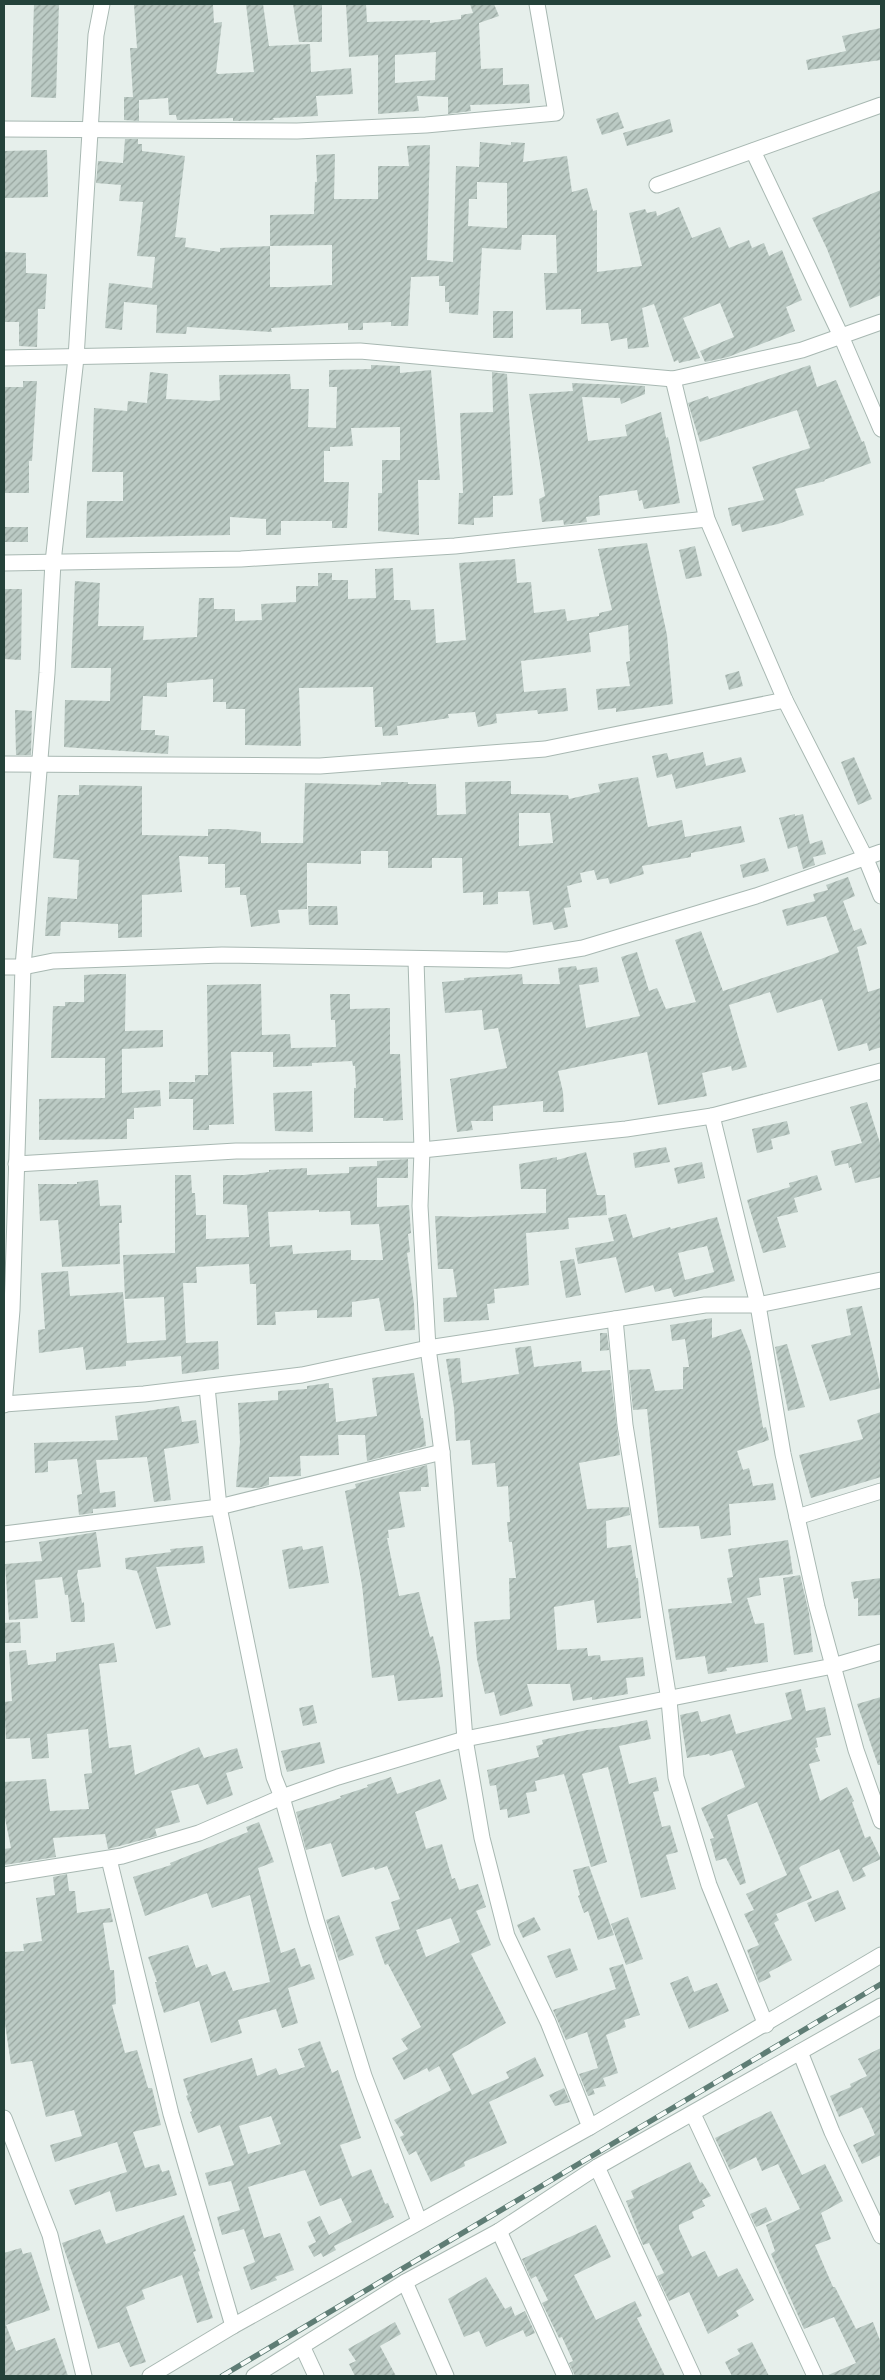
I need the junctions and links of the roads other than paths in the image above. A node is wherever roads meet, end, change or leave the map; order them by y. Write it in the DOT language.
graph roads {
  1 [pos="102,4"];
  2 [pos="537,4"];
  3 [pos="881,106"];
  4 [pos="4,129"];
  5 [pos="90,131"];
  6 [pos="753,151"];
  7 [pos="657,185"];
  8 [pos="881,322"];
  9 [pos="841,336"];
  10 [pos="4,358"];
  11 [pos="76,358"];
  12 [pos="673,379"];
  13 [pos="881,429"];
  14 [pos="707,520"];
  15 [pos="4,562"];
  16 [pos="53,562"];
  17 [pos="786,700"];
  18 [pos="4,764"];
  19 [pos="38,764"];
  20 [pos="881,852"];
  21 [pos="866,859"];
  22 [pos="881,896"];
  23 [pos="416,960"];
  24 [pos="23,966"];
  25 [pos="4,967"];
  26 [pos="881,1071"];
  27 [pos="712,1116"];
  28 [pos="422,1150"];
  29 [pos="16,1164"];
  30 [pos="881,1280"];
  31 [pos="758,1305"];
  32 [pos="8,1310"];
  33 [pos="615,1319"];
  34 [pos="428,1348"];
  35 [pos="206,1387"];
  36 [pos="4,1404"];
  37 [pos="442,1452"];
  38 [pos="881,1491"];
  39 [pos="219,1507"];
  40 [pos="797,1517"];
  41 [pos="4,1534"];
  42 [pos="881,1652"];
  43 [pos="833,1666"];
  44 [pos="669,1700"];
  45 [pos="465,1739"];
  46 [pos="282,1797"];
  47 [pos="881,1821"];
  48 [pos="109,1858"];
  49 [pos="4,1875"];
  50 [pos="881,1956"];
  51 [pos="881,2006"];
  52 [pos="766,2025"];
  53 [pos="800,2052"];
  54 [pos="693,2114"];
  55 [pos="4,2118"];
  56 [pos="590,2127"];
  57 [pos="597,2167"];
  58 [pos="419,2222"];
  59 [pos="499,2230"];
  60 [pos="881,2236"];
  61 [pos="405,2282"];
  62 [pos="233,2326"];
  63 [pos="302,2348"];
  64 [pos="84,2376"];
  65 [pos="150,2376"];
  66 [pos="254,2376"];
  67 [pos="316,2376"];
  68 [pos="446,2376"];
  69 [pos="565,2376"];
  70 [pos="693,2376"];
  71 [pos="815,2376"];
  1 -- 5 [label="street"];
  2 -- 5 [label="street"];
  3 -- 6 [label="street"];
  4 -- 5 [label="street"];
  5 -- 11 [label="street"];
  6 -- 7 [label="street"];
  6 -- 9 [label="street"];
  8 -- 9 [label="street"];
  9 -- 12 [label="street"];
  9 -- 13 [label="street"];
  10 -- 11 [label="street"];
  11 -- 12 [label="street"];
  11 -- 16 [label="street"];
  12 -- 14 [label="street"];
  14 -- 16 [label="street"];
  14 -- 17 [label="street"];
  15 -- 16 [label="street"];
  16 -- 19 [label="street"];
  17 -- 19 [label="street"];
  17 -- 21 [label="street"];
  18 -- 19 [label="street"];
  19 -- 24 [label="street"];
  20 -- 21 [label="street"];
  21 -- 22 [label="street"];
  21 -- 23 [label="street"];
  23 -- 24 [label="street"];
  23 -- 28 [label="street"];
  24 -- 25 [label="street"];
  24 -- 29 [label="street"];
  26 -- 27 [label="street"];
  27 -- 28 [label="street"];
  27 -- 31 [label="street"];
  28 -- 29 [label="street"];
  28 -- 34 [label="street"];
  29 -- 32 [label="street"];
  30 -- 31 [label="street"];
  31 -- 33 [label="street"];
  31 -- 40 [label="street"];
  32 -- 36 [label="street"];
  33 -- 34 [label="street"];
  33 -- 44 [label="street"];
  34 -- 35 [label="street"];
  34 -- 37 [label="street"];
  35 -- 36 [label="street"];
  35 -- 39 [label="street"];
  37 -- 39 [label="street"];
  37 -- 45 [label="street"];
  38 -- 40 [label="street"];
  39 -- 41 [label="street"];
  39 -- 46 [label="street"];
  40 -- 43 [label="street"];
  42 -- 43 [label="street"];
  43 -- 44 [label="street"];
  43 -- 47 [label="street"];
  44 -- 45 [label="street"];
  44 -- 52 [label="street"];
  45 -- 46 [label="street"];
  45 -- 56 [label="street"];
  46 -- 48 [label="street"];
  46 -- 58 [label="street"];
  48 -- 49 [label="street"];
  48 -- 62 [label="street"];
  50 -- 52 [label="street"];
  51 -- 53 [label="street"];
  52 -- 56 [label="street"];
  53 -- 54 [label="street"];
  53 -- 60 [label="street"];
  54 -- 57 [label="street"];
  54 -- 71 [label="street"];
  55 -- 64 [label="street"];
  56 -- 58 [label="street"];
  57 -- 59 [label="street"];
  57 -- 70 [label="street"];
  58 -- 62 [label="street"];
  59 -- 61 [label="street"];
  59 -- 69 [label="street"];
  61 -- 63 [label="street"];
  61 -- 68 [label="street"];
  62 -- 65 [label="street"];
  63 -- 66 [label="street"];
  63 -- 67 [label="street"];
}
